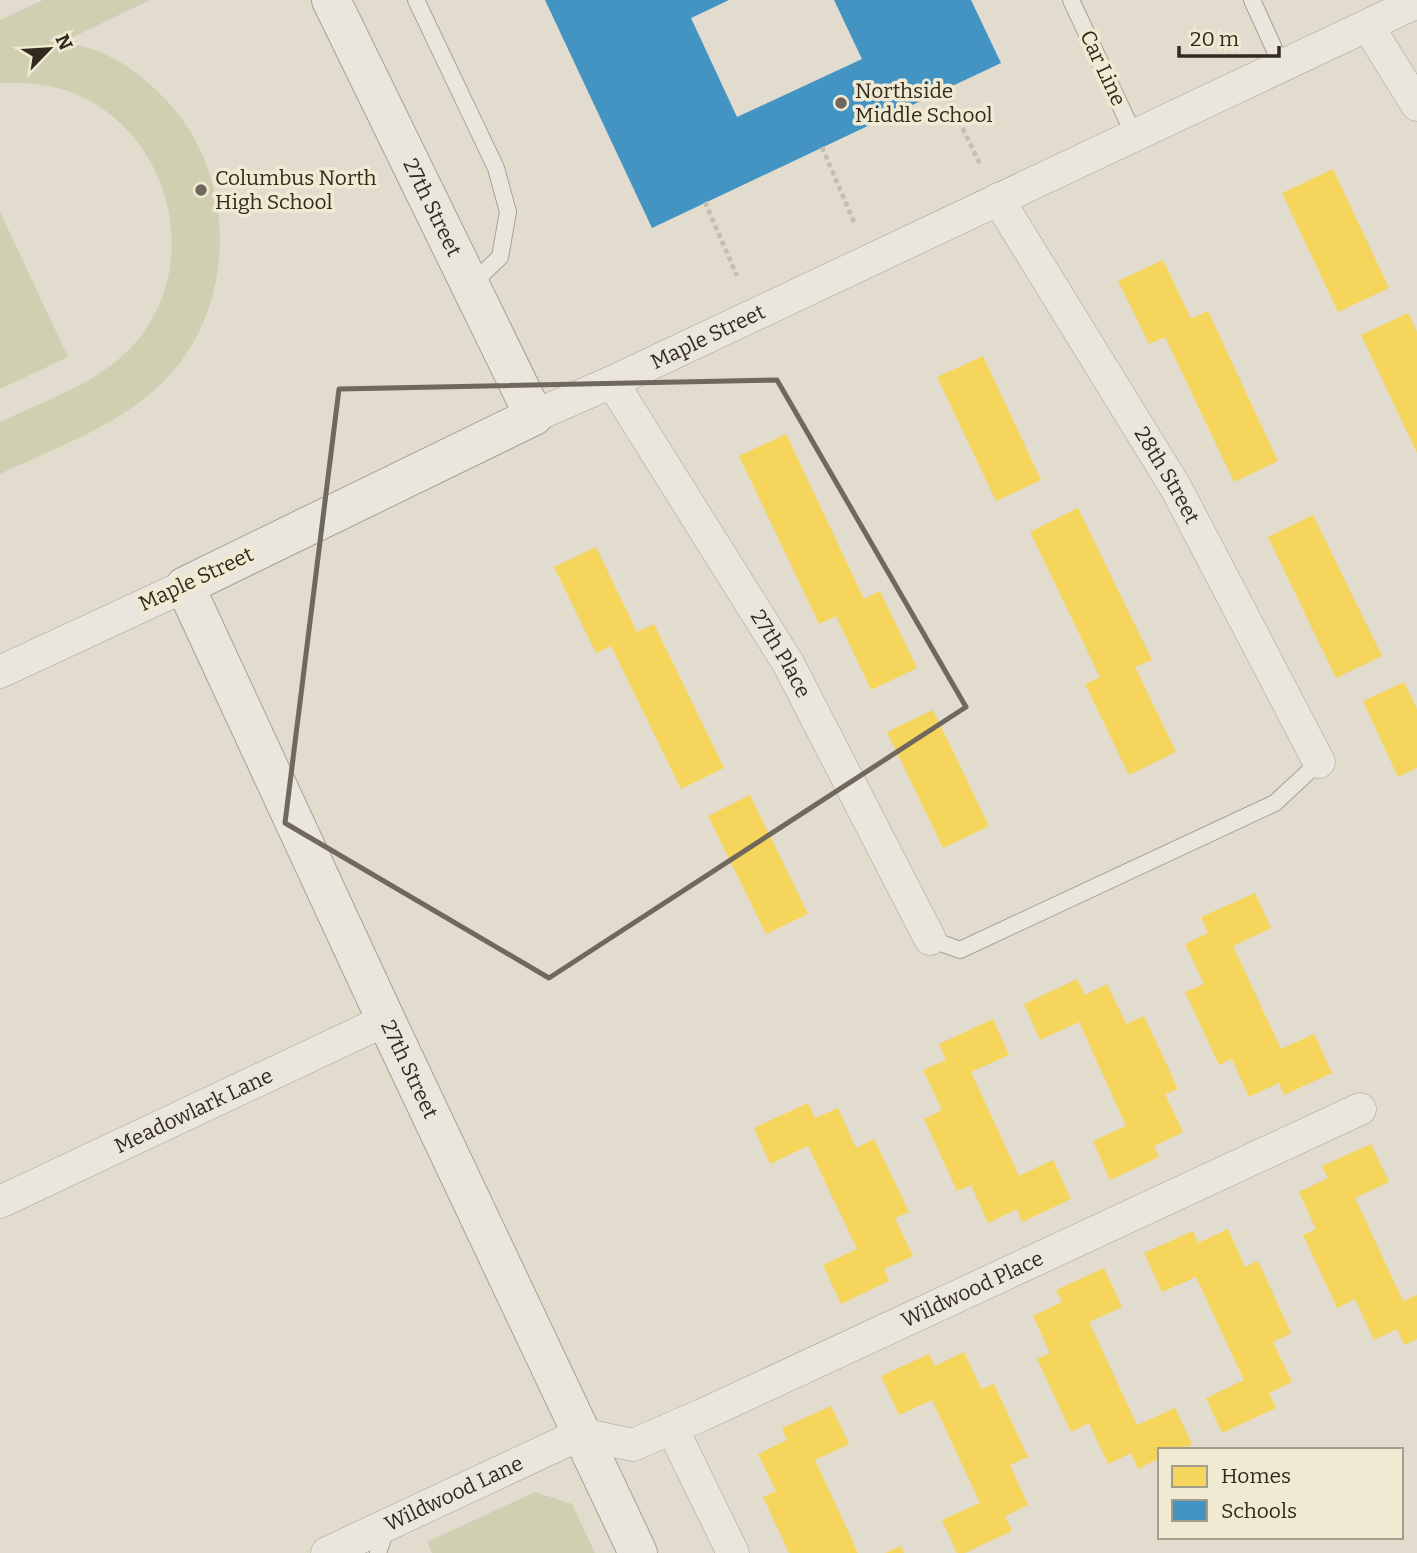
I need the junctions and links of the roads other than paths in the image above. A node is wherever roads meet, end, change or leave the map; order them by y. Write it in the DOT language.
graph roads {
  1 [pos="331,0"];
  2 [pos="416,0"];
  3 [pos="1071,0"];
  4 [pos="1252,0"];
  5 [pos="1417,2"];
  6 [pos="1368,26"];
  7 [pos="1282,66"];
  8 [pos="1417,105"];
  9 [pos="1134,135"];
  10 [pos="998,199"];
  11 [pos="470,286"];
  12 [pos="612,382"];
  13 [pos="534,416"];
  14 [pos="185,586"];
  15 [pos="0,672"];
  16 [pos="1319,762"];
  17 [pos="930,939"];
  18 [pos="386,1020"];
  19 [pos="1360,1109"];
  20 [pos="0,1202"];
  21 [pos="672,1428"];
  22 [pos="582,1434"];
  23 [pos="383,1539"];
  24 [pos="327,1553"];
  25 [pos="638,1553"];
  26 [pos="733,1553"];
  1 -- 11 [label="street, 27th Street"];
  2 -- 11 [label="lane"];
  3 -- 9 [label="lane, Car Line"];
  4 -- 7 [label="lane"];
  5 -- 6 [label="street, Maple Street"];
  6 -- 7 [label="street, Maple Street"];
  6 -- 8 [label="street"];
  7 -- 9 [label="street, Maple Street"];
  9 -- 10 [label="street, Maple Street"];
  10 -- 12 [label="street, Maple Street"];
  10 -- 16 [label="street, 28th Street"];
  11 -- 13 [label="street, 27th Street"];
  12 -- 13 [label="street, Maple Street"];
  12 -- 17 [label="street, 27th Place"];
  13 -- 14 [label="street, Maple Street"];
  14 -- 15 [label="street, Maple Street"];
  14 -- 18 [label="street, 27th Street"];
  16 -- 17 [label="lane"];
  18 -- 20 [label="street, Meadowlark Lane"];
  18 -- 22 [label="street, 27th Street"];
  19 -- 21 [label="street, Wildwood Place"];
  21 -- 22 [label="street, Wildwood Place"];
  21 -- 26 [label="street"];
  22 -- 23 [label="street, Wildwood Lane"];
  22 -- 25 [label="street, 27th Street"];
  23 -- 24 [label="street, Wildwood Lane"];
}
